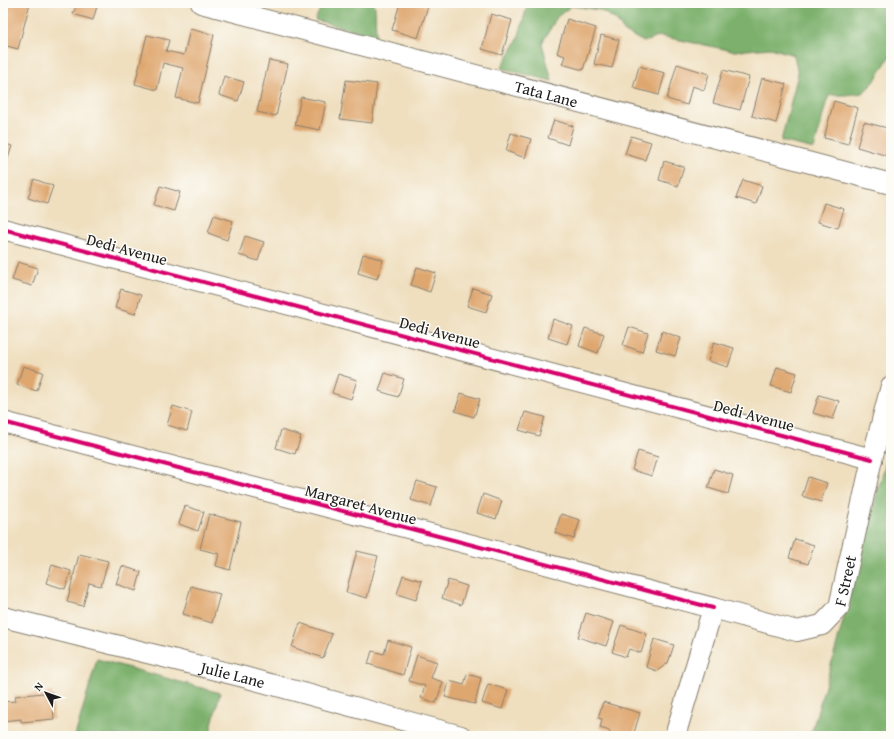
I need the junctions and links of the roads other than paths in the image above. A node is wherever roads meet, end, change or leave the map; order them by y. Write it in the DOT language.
graph roads {
  1 [pos="201,3"];
  2 [pos="891,184"];
  3 [pos="3,229"];
  4 [pos="891,386"];
  5 [pos="3,422"];
  6 [pos="872,459"];
  7 [pos="713,608"];
  8 [pos="3,617"];
  9 [pos="461,736"];
  10 [pos="675,736"];
  1 -- 2 [label="street, Tata Lane"];
  3 -- 6 [label="street, Dedi Avenue"];
  4 -- 6 [label="street, F Street"];
  5 -- 7 [label="street, Margaret Avenue"];
  6 -- 7 [label="street, F Street"];
  7 -- 10 [label="street"];
  8 -- 9 [label="street, Julie Lane"];
}
